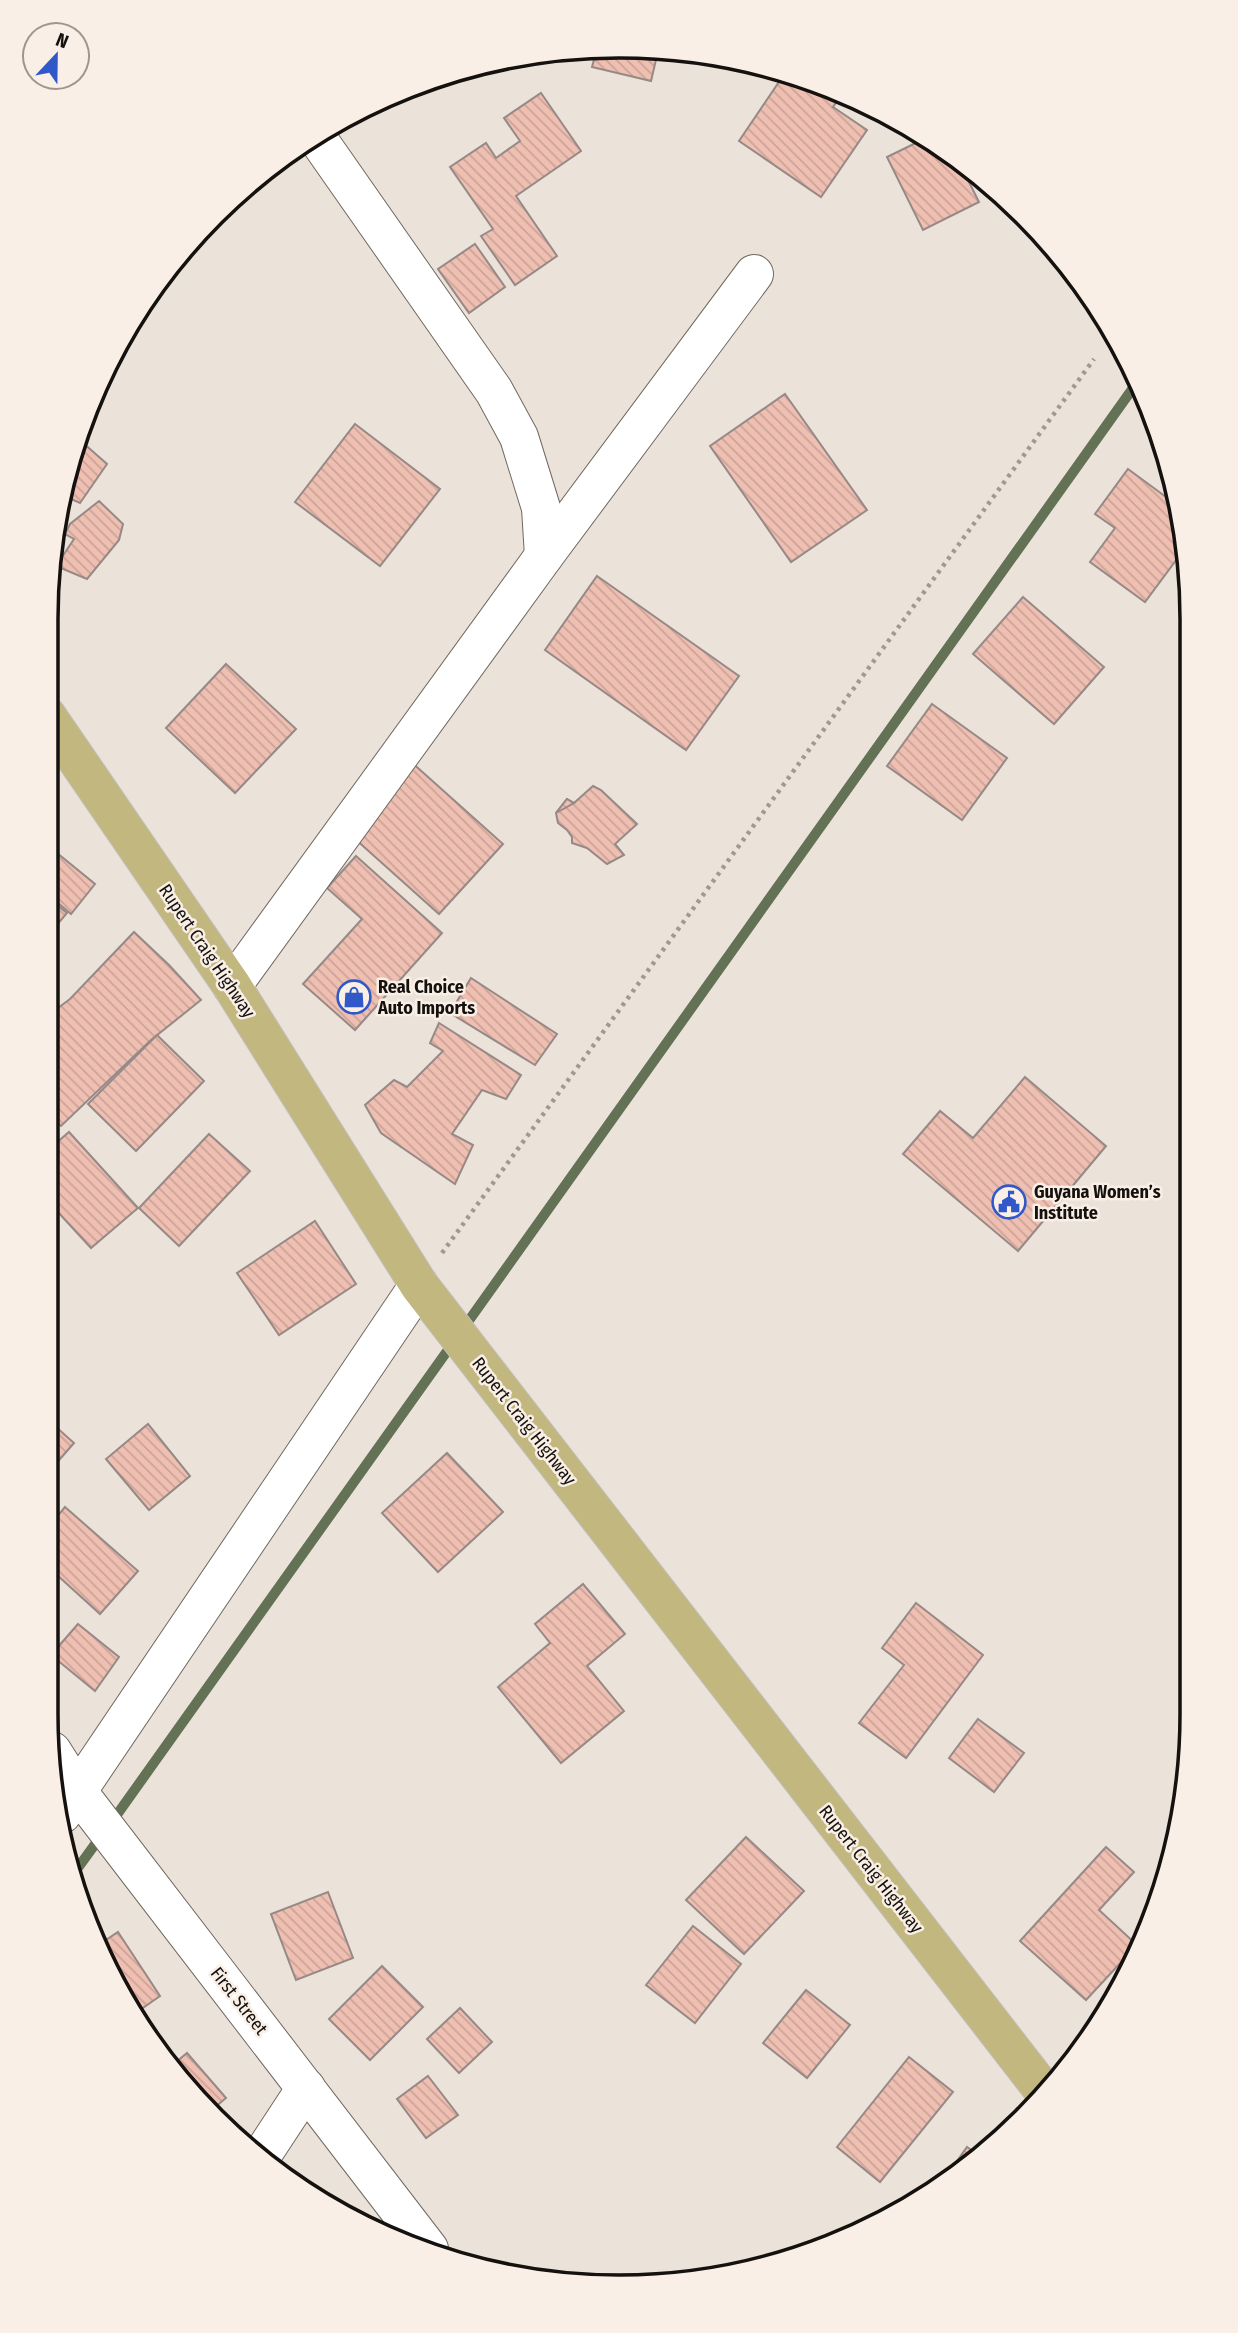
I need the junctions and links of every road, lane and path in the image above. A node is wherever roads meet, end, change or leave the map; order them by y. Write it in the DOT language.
graph roads {
  1 [pos="321,143"];
  2 [pos="754,274"];
  3 [pos="1094,359"];
  4 [pos="544,556"];
  5 [pos="58,732"];
  6 [pos="232,986"];
  7 [pos="419,1285"];
  8 [pos="62,1781"];
  9 [pos="70,1803"];
  10 [pos="1039,2086"];
  11 [pos="306,2088"];
  12 [pos="266,2150"];
  13 [pos="421,2239"];
  1 -- 4 [label="street"];
  2 -- 4 [label="street"];
  3 -- 7 [label="path"];
  4 -- 6 [label="street"];
  5 -- 6 [label="main road, Rupert Craig Highway"];
  6 -- 7 [label="main road, Rupert Craig Highway"];
  7 -- 9 [label="street"];
  7 -- 10 [label="main road, Rupert Craig Highway"];
  8 -- 9 [label="street, First Street"];
  9 -- 11 [label="street, First Street"];
  11 -- 12 [label="street"];
  11 -- 13 [label="street, First Street"];
}
